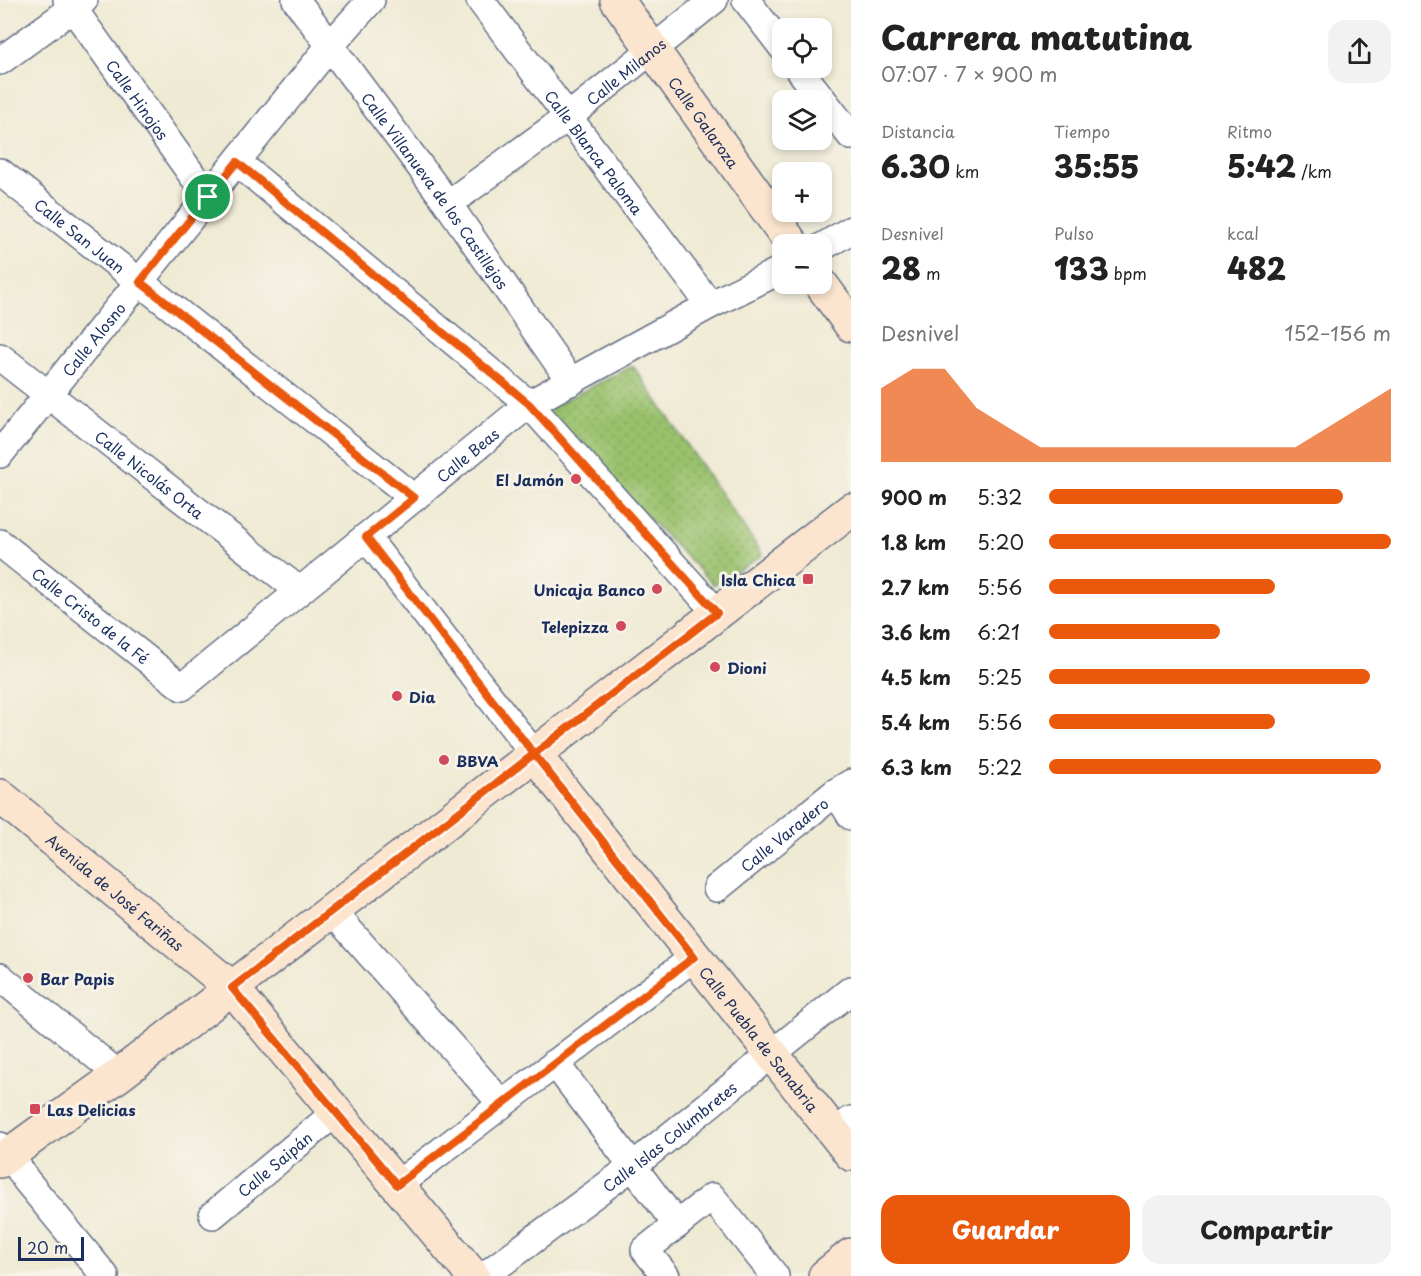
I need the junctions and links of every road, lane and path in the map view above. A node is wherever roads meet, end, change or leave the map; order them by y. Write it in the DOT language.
graph roads {
  1 [pos="296,0"];
  2 [pos="371,0"];
  3 [pos="480,0"];
  4 [pos="617,0"];
  5 [pos="714,0"];
  6 [pos="746,0"];
  7 [pos="75,3"];
  8 [pos="772,34"];
  9 [pos="329,47"];
  10 [pos="650,49"];
  11 [pos="0,61"];
  12 [pos="806,78"];
  13 [pos="568,117"];
  14 [pos="851,136"];
  15 [pos="237,162"];
  16 [pos="0,172"];
  17 [pos="208,197"];
  18 [pos="448,204"];
  19 [pos="851,230"];
  20 [pos="785,234"];
  21 [pos="832,241"];
  22 [pos="772,274"];
  23 [pos="140,282"];
  24 [pos="828,294"];
  25 [pos="710,305"];
  26 [pos="851,325"];
  27 [pos="0,357"];
  28 [pos="570,382"];
  29 [pos="48,395"];
  30 [pos="529,404"];
  31 [pos="0,454"];
  32 [pos="414,498"];
  33 [pos="851,510"];
  34 [pos="366,537"];
  35 [pos="0,543"];
  36 [pos="300,591"];
  37 [pos="717,613"];
  38 [pos="182,687"];
  39 [pos="534,754"];
  40 [pos="844,787"];
  41 [pos="0,796"];
  42 [pos="851,816"];
  43 [pos="717,888"];
  44 [pos="332,910"];
  45 [pos="694,957"];
  46 [pos="0,977"];
  47 [pos="232,988"];
  48 [pos="851,990"];
  49 [pos="771,1054"];
  50 [pos="555,1063"];
  51 [pos="119,1074"];
  52 [pos="502,1104"];
  53 [pos="336,1112"];
  54 [pos="845,1135"];
  55 [pos="3,1156"];
  56 [pos="633,1166"];
  57 [pos="397,1185"];
  58 [pos="213,1215"];
  59 [pos="677,1225"];
  60 [pos="851,1255"];
  61 [pos="105,1276"];
  62 [pos="473,1276"];
  63 [pos="484,1276"];
  64 [pos="666,1276"];
  65 [pos="775,1276"];
  66 [pos="825,1276"];
  1 -- 9 [label="street, Calle Villanueva de los Castillejos"];
  2 -- 9 [label="street, Calle Alosno"];
  3 -- 13 [label="street, Calle Blanca Paloma"];
  4 -- 10 [label="street, Calle Galaroza"];
  5 -- 10 [label="street, Calle Milanos"];
  6 -- 8 [label="street"];
  7 -- 11 [label="street"];
  7 -- 17 [label="street, Calle Hinojos"];
  9 -- 15 [label="street, Calle Alosno"];
  9 -- 18 [label="street, Calle Villanueva de los Castillejos"];
  10 -- 13 [label="street, Calle Milanos"];
  10 -- 20 [label="street, Calle Galaroza"];
  12 -- 14 [label="street"];
  13 -- 18 [label="street, Calle Milanos"];
  13 -- 25 [label="street, Calle Blanca Paloma"];
  15 -- 17 [label="street, Calle Alosno"];
  15 -- 30 [label="street"];
  16 -- 23 [label="street, Calle San Juan"];
  17 -- 23 [label="street, Calle Alosno"];
  18 -- 28 [label="street, Calle Villanueva de los Castillejos"];
  19 -- 21 [label="street"];
  22 -- 25 [label="street, Calle Beas"];
  23 -- 29 [label="street, Calle Alosno"];
  23 -- 32 [label="street, Calle San Juan"];
  24 -- 26 [label="street"];
  25 -- 28 [label="street, Calle Beas"];
  27 -- 29 [label="street, Calle Nicolás Orta"];
  28 -- 30 [label="street, Calle Beas"];
  29 -- 31 [label="street, Calle Alosno"];
  29 -- 36 [label="street, Calle Nicolás Orta"];
  30 -- 32 [label="street, Calle Beas"];
  30 -- 37 [label="street"];
  32 -- 34 [label="street, Calle Beas"];
  33 -- 37 [label="street"];
  34 -- 36 [label="street, Calle Beas"];
  34 -- 39 [label="street"];
  35 -- 38 [label="street, Calle Cristo de la Fé"];
  36 -- 38 [label="street, Calle Beas"];
  37 -- 39 [label="street"];
  39 -- 44 [label="street"];
  39 -- 45 [label="street, Calle Puebla de Sanabria"];
  40 -- 42 [label="street"];
  40 -- 43 [label="street, Calle Varadero"];
  41 -- 47 [label="street, Avenida de José Fariñas"];
  44 -- 47 [label="street"];
  44 -- 52 [label="street"];
  45 -- 49 [label="street, Calle Puebla de Sanabria"];
  45 -- 50 [label="street"];
  46 -- 51 [label="street"];
  47 -- 51 [label="street"];
  47 -- 53 [label="street, Avenida de José Fariñas"];
  48 -- 49 [label="street, Calle Islas Columbretes"];
  49 -- 54 [label="street, Calle Puebla de Sanabria"];
  49 -- 56 [label="street, Calle Islas Columbretes"];
  50 -- 52 [label="street"];
  50 -- 56 [label="street"];
  51 -- 55 [label="street"];
  52 -- 57 [label="street"];
  53 -- 57 [label="street, Avenida de José Fariñas"];
  53 -- 58 [label="street, Calle Saipán"];
  55 -- 61 [label="street"];
  56 -- 59 [label="street"];
  56 -- 63 [label="street, Calle Islas Columbretes"];
  57 -- 62 [label="street, Avenida de José Fariñas"];
  59 -- 64 [label="street"];
  59 -- 65 [label="street"];
  60 -- 66 [label="street"];
}
